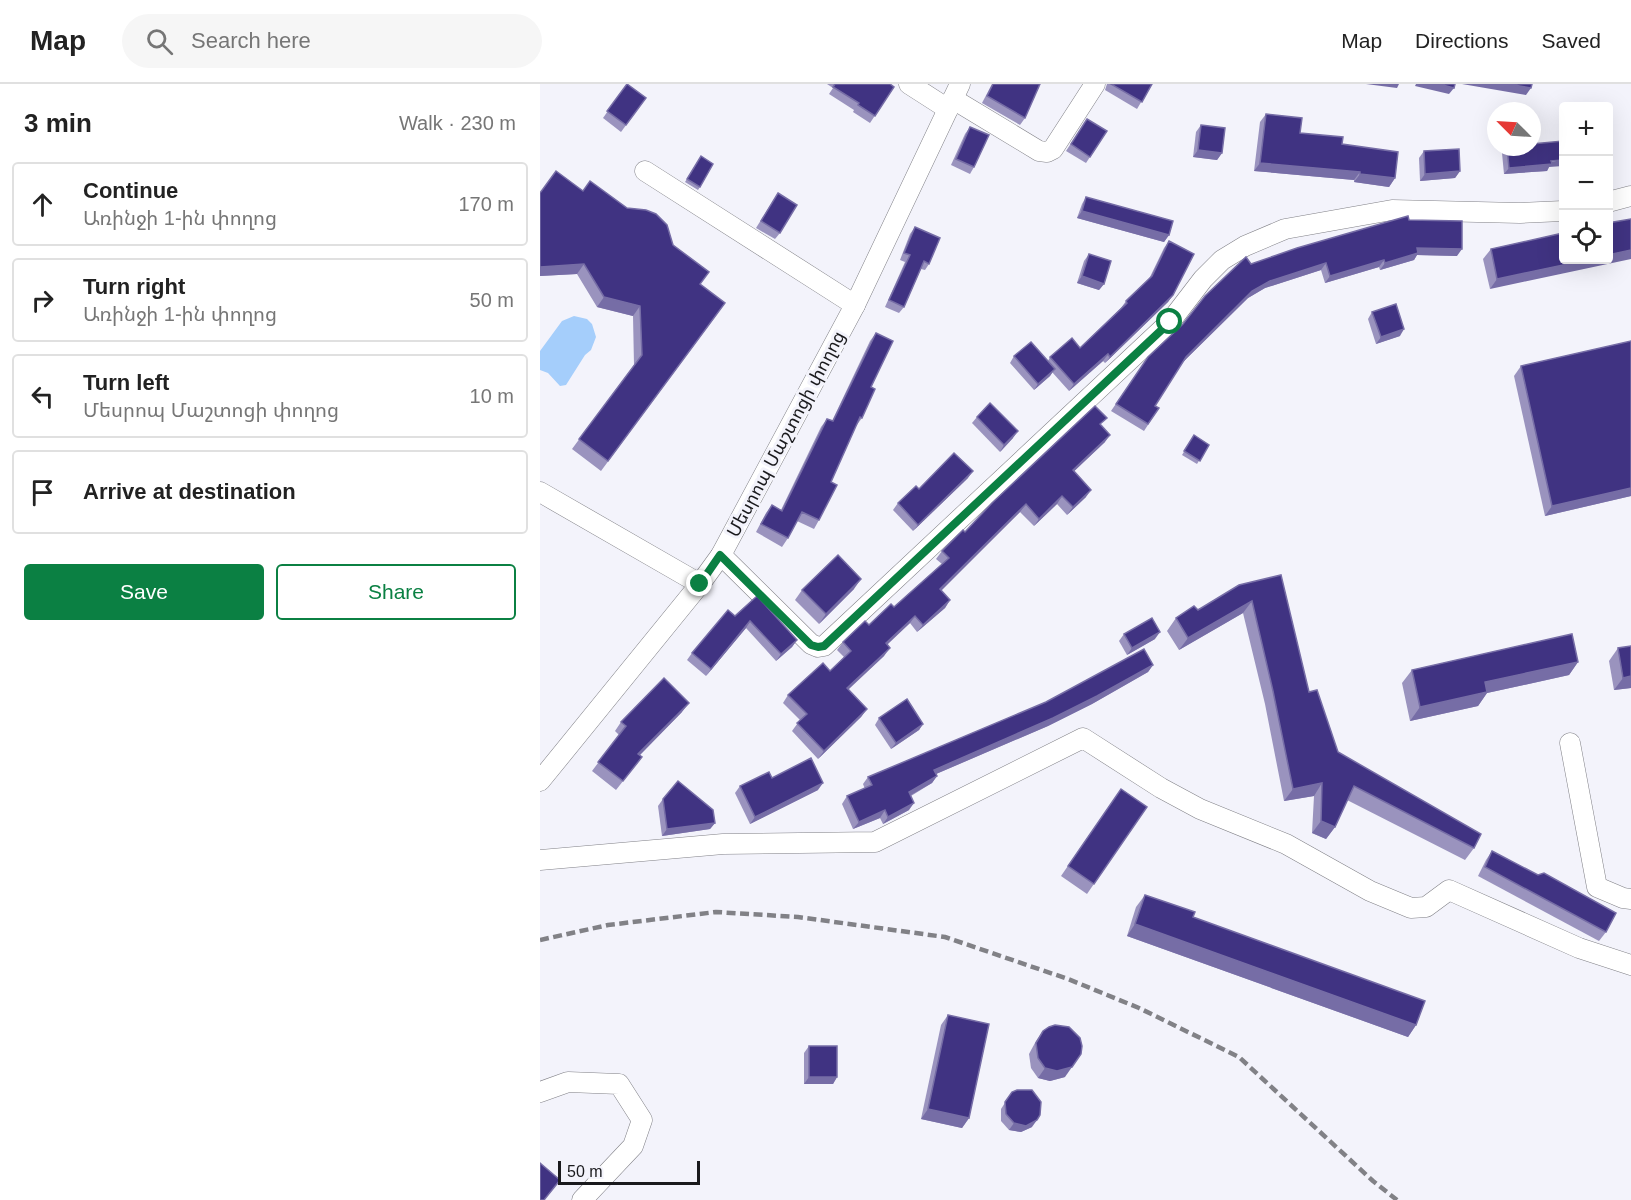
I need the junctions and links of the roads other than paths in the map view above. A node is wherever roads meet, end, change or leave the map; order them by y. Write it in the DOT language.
graph roads {
  1 [pos="909,84"];
  2 [pos="1095,84"];
  3 [pos="954,98"];
  4 [pos="645,171"];
  5 [pos="1631,196"];
  6 [pos="1613,201"];
  7 [pos="1559,211"];
  8 [pos="855,304"];
  9 [pos="540,492"];
  10 [pos="720,555"];
  11 [pos="700,584"];
  12 [pos="1570,743"];
  13 [pos="540,781"];
  14 [pos="540,860"];
  15 [pos="1631,899"];
  16 [pos="1631,965"];
  17 [pos="540,1092"];
  18 [pos="582,1200"];
  1 -- 3 [label="street"];
  2 -- 3 [label="street"];
  3 -- 8 [label="street, Մեսրոպ Մաշտոցի փողոց"];
  4 -- 8 [label="street"];
  5 -- 6 [label="street"];
  7 -- 10 [label="street"];
  8 -- 10 [label="street, Մեսրոպ Մաշտոցի փողոց"];
  9 -- 11 [label="street"];
  10 -- 11 [label="street, Մեսրոպ Մաշտոցի փողոց"];
  11 -- 13 [label="street, Մեսրոպ Մաշտոցի փողոց"];
  12 -- 15 [label="street"];
  14 -- 16 [label="street"];
  17 -- 18 [label="street"];
}
